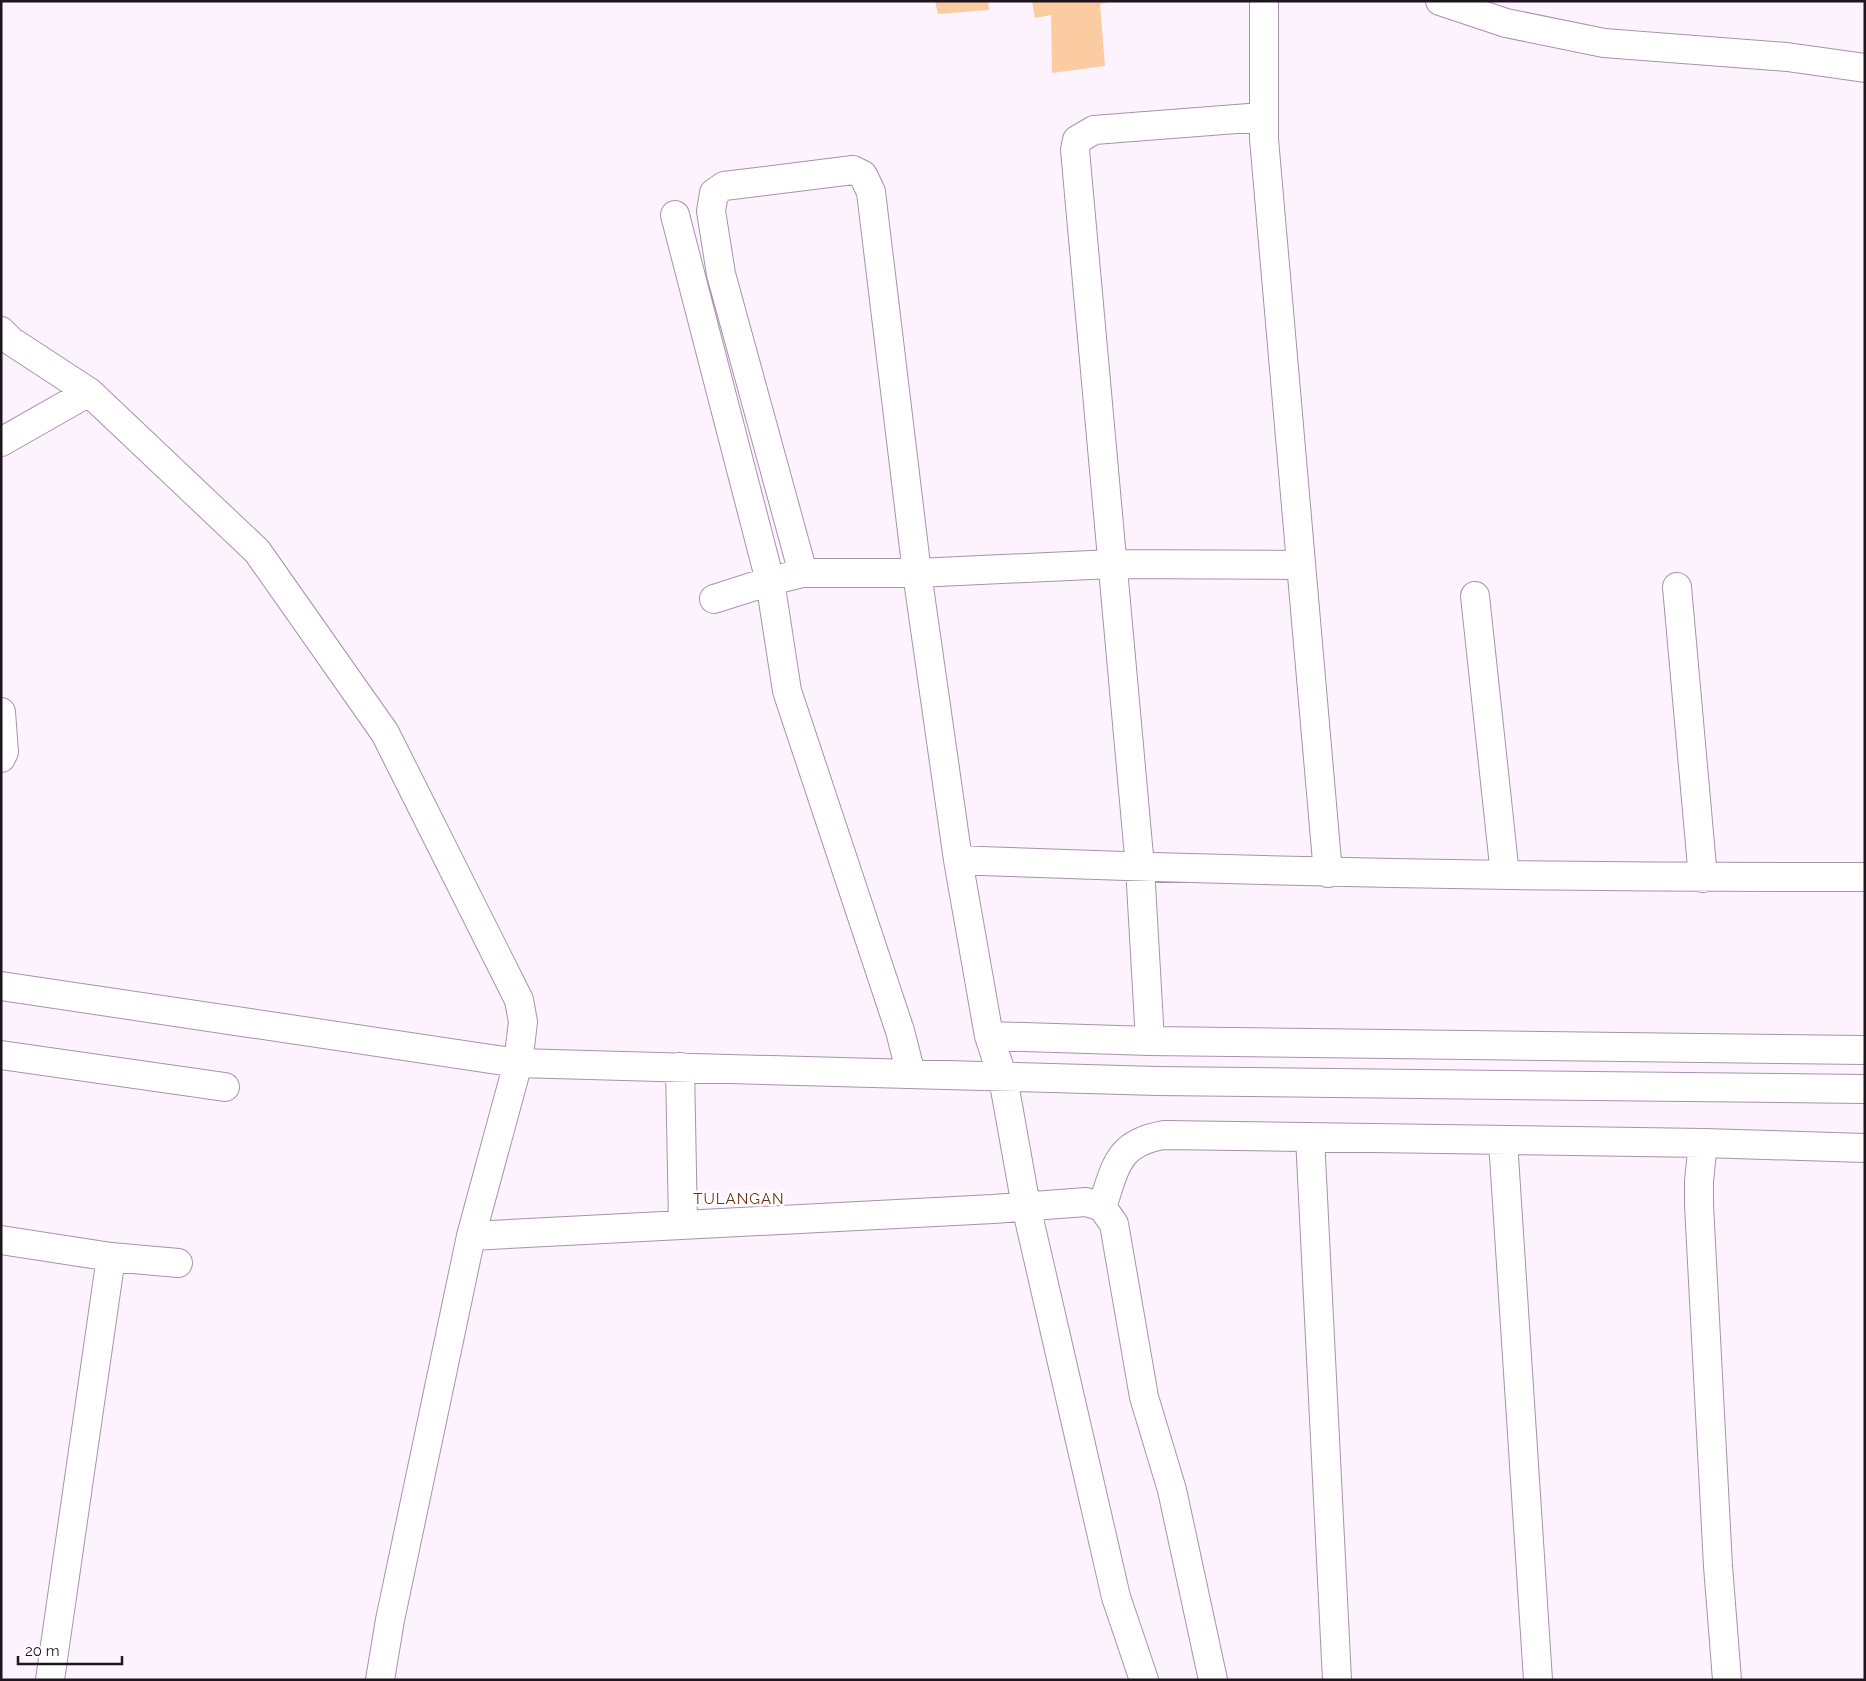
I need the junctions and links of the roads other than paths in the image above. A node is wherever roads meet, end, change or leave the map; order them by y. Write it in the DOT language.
graph roads {
  1 [pos="1264,1"];
  2 [pos="1440,1"];
  3 [pos="1865,68"];
  4 [pos="1262,117"];
  5 [pos="675,215"];
  6 [pos="1,331"];
  7 [pos="89,392"];
  8 [pos="1,442"];
  9 [pos="1112,564"];
  10 [pos="1301,564"];
  11 [pos="803,573"];
  12 [pos="917,573"];
  13 [pos="770,581"];
  14 [pos="1677,587"];
  15 [pos="1476,596"];
  16 [pos="714,599"];
  17 [pos="1,712"];
  18 [pos="1,758"];
  19 [pos="958,860"];
  20 [pos="1140,867"];
  21 [pos="1328,873"];
  22 [pos="1505,875"];
  23 [pos="1865,877"];
  24 [pos="1703,878"];
  25 [pos="1,986"];
  26 [pos="989,1036"];
  27 [pos="1150,1041"];
  28 [pos="1865,1050"];
  29 [pos="1,1055"];
  30 [pos="518,1063"];
  31 [pos="680,1067"];
  32 [pos="910,1074"];
  33 [pos="1003,1078"];
  34 [pos="225,1087"];
  35 [pos="1865,1089"];
  36 [pos="1310,1138"];
  37 [pos="1503,1141"];
  38 [pos="1703,1143"];
  39 [pos="1865,1148"];
  40 [pos="1026,1206"];
  41 [pos="1102,1207"];
  42 [pos="683,1224"];
  43 [pos="470,1236"];
  44 [pos="1,1240"];
  45 [pos="111,1256"];
  46 [pos="178,1263"];
  47 [pos="50,1680"];
  48 [pos="380,1680"];
  49 [pos="1144,1680"];
  50 [pos="1213,1680"];
  51 [pos="1337,1680"];
  52 [pos="1538,1680"];
  53 [pos="1727,1680"];
  1 -- 4 [label="street"];
  2 -- 3 [label="street"];
  4 -- 9 [label="street"];
  4 -- 10 [label="street"];
  5 -- 13 [label="street"];
  6 -- 7 [label="street"];
  7 -- 8 [label="street"];
  7 -- 30 [label="street"];
  9 -- 10 [label="street"];
  9 -- 12 [label="street"];
  9 -- 20 [label="street"];
  10 -- 21 [label="street"];
  11 -- 12 [label="street"];
  11 -- 12 [label="street"];
  11 -- 13 [label="street"];
  12 -- 19 [label="street"];
  13 -- 16 [label="street"];
  13 -- 32 [label="street"];
  14 -- 24 [label="street"];
  15 -- 22 [label="street"];
  17 -- 18 [label="street"];
  19 -- 20 [label="street"];
  19 -- 26 [label="street"];
  20 -- 21 [label="street"];
  20 -- 27 [label="street"];
  21 -- 22 [label="street"];
  22 -- 24 [label="street"];
  23 -- 24 [label="street"];
  25 -- 30 [label="street"];
  26 -- 27 [label="street"];
  26 -- 33 [label="street"];
  27 -- 28 [label="street"];
  29 -- 34 [label="street"];
  30 -- 31 [label="street"];
  30 -- 43 [label="street"];
  31 -- 32 [label="street"];
  31 -- 42 [label="street"];
  32 -- 33 [label="street"];
  33 -- 35 [label="street"];
  33 -- 40 [label="street"];
  36 -- 37 [label="street"];
  36 -- 41 [label="street"];
  36 -- 51 [label="street"];
  37 -- 38 [label="street"];
  37 -- 52 [label="street"];
  38 -- 39 [label="street"];
  38 -- 53 [label="street"];
  40 -- 41 [label="street"];
  40 -- 42 [label="street"];
  40 -- 49 [label="street"];
  41 -- 50 [label="street"];
  42 -- 43 [label="street"];
  43 -- 48 [label="street"];
  44 -- 45 [label="street"];
  45 -- 46 [label="street"];
  45 -- 47 [label="street"];
}
